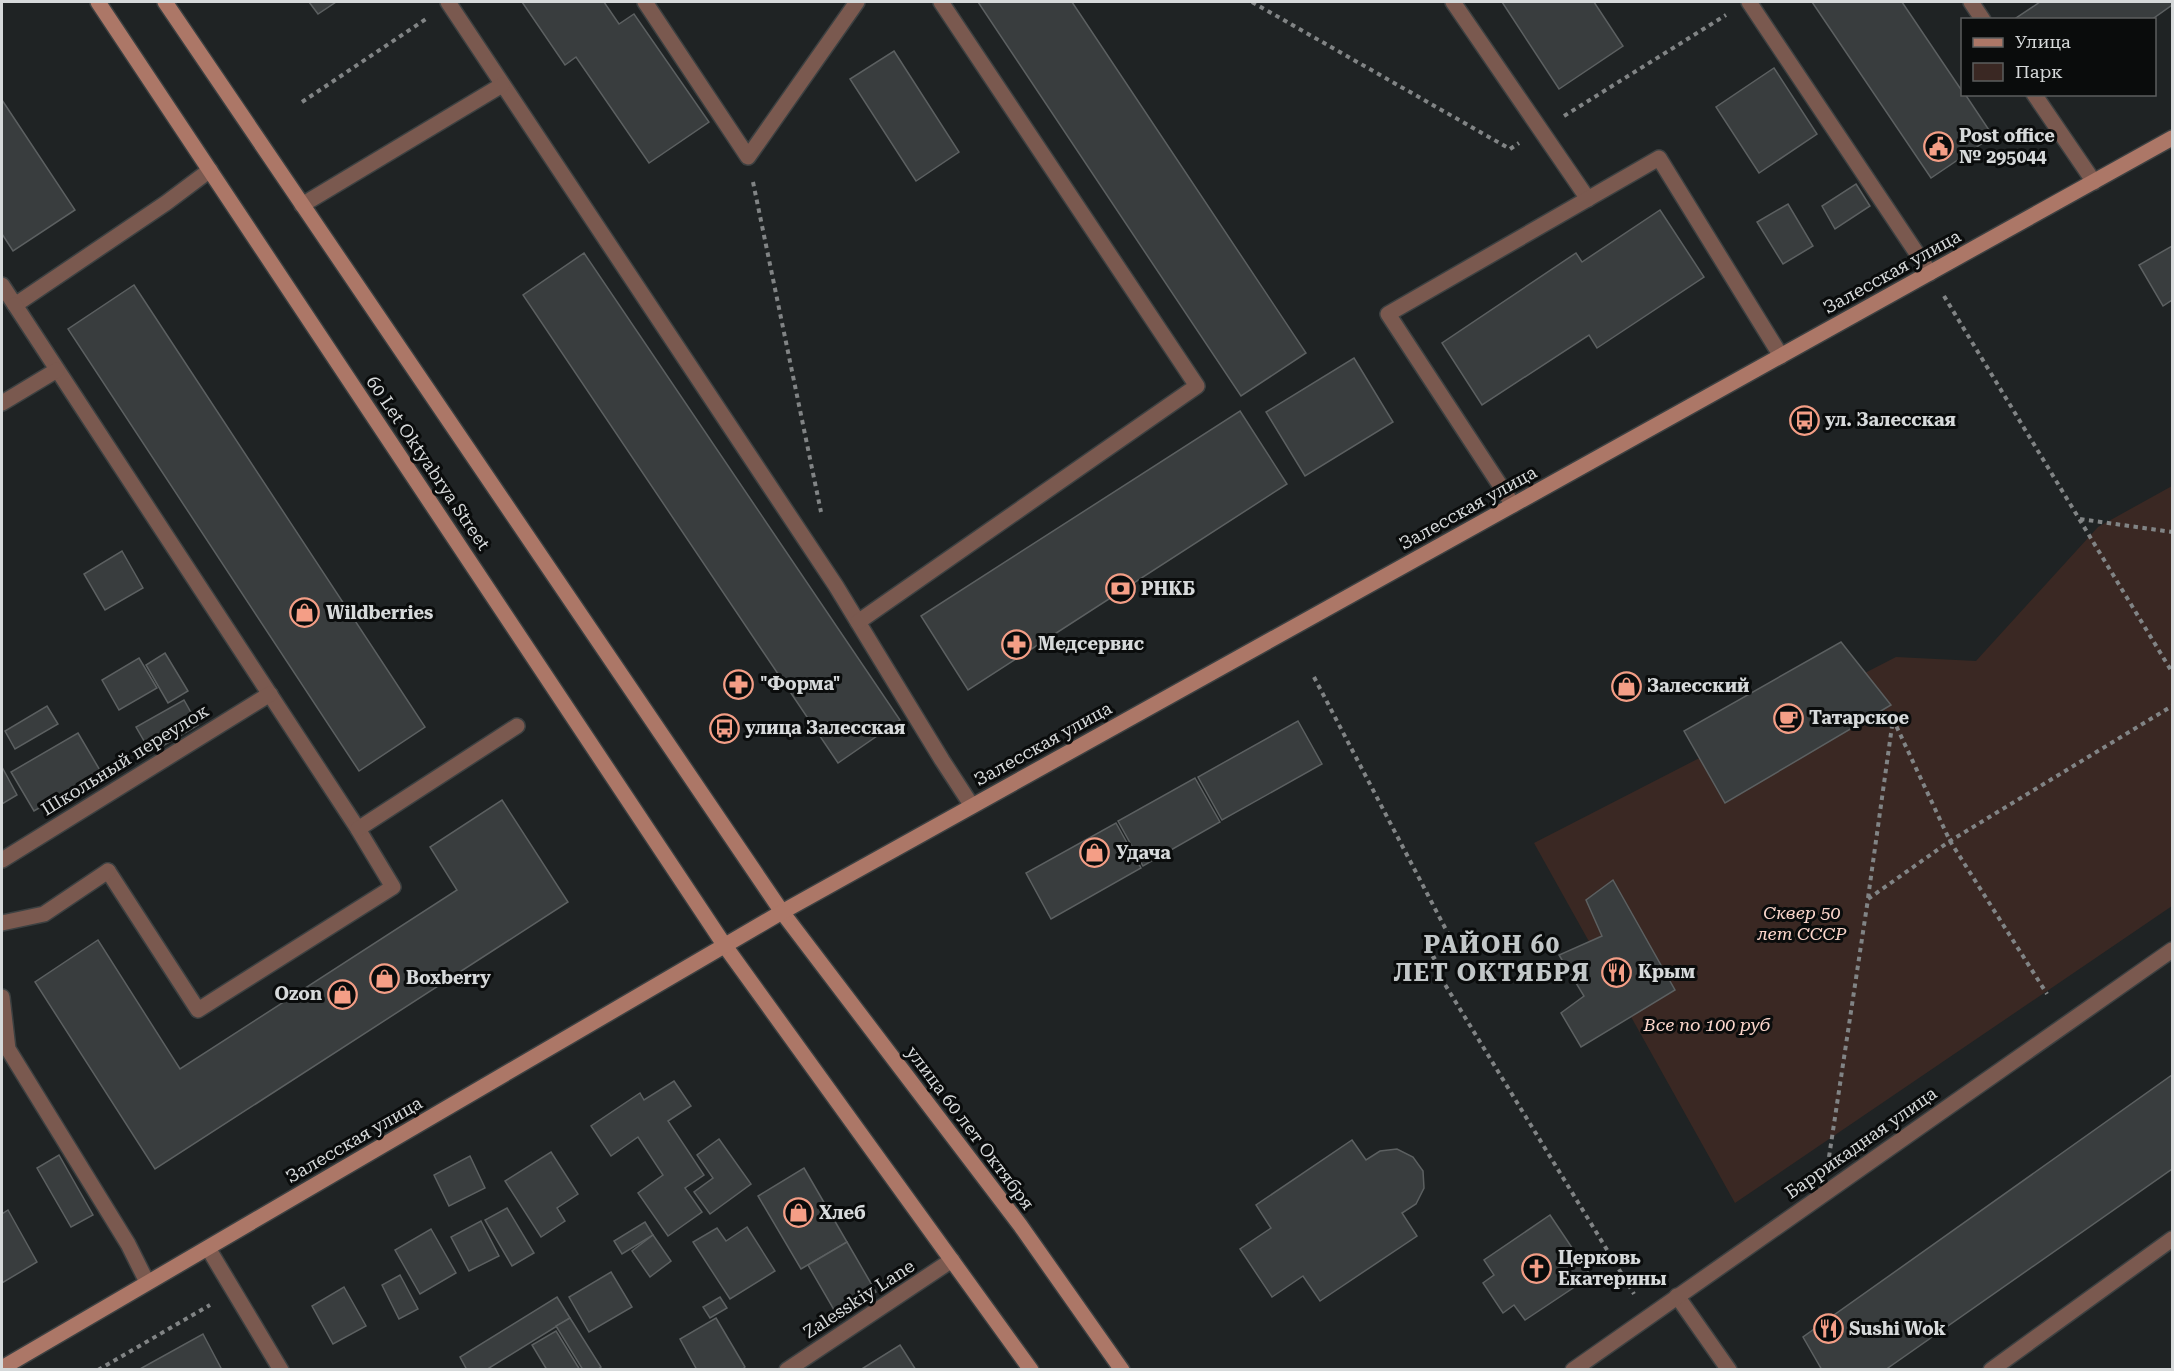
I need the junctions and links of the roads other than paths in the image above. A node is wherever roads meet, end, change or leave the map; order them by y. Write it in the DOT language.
graph roads {
  1 [pos="98,2"];
  2 [pos="165,2"];
  3 [pos="448,2"];
  4 [pos="645,2"];
  5 [pos="857,2"];
  6 [pos="941,2"];
  7 [pos="1453,2"];
  8 [pos="1749,2"];
  9 [pos="1971,2"];
  10 [pos="1982,2"];
  11 [pos="1982,18"];
  12 [pos="1983,18"];
  13 [pos="502,85"];
  14 [pos="2035,96"];
  15 [pos="2172,138"];
  16 [pos="210,170"];
  17 [pos="2094,182"];
  18 [pos="1588,199"];
  19 [pos="302,205"];
  20 [pos="1930,273"];
  21 [pos="2,285"];
  22 [pos="15,305"];
  23 [pos="1781,356"];
  24 [pos="57,370"];
  25 [pos="2,403"];
  26 [pos="1513,505"];
  27 [pos="858,622"];
  28 [pos="270,694"];
  29 [pos="517,726"];
  30 [pos="972,806"];
  31 [pos="358,829"];
  32 [pos="2,860"];
  33 [pos="782,912"];
  34 [pos="2,923"];
  35 [pos="725,946"];
  36 [pos="2172,950"];
  37 [pos="2,997"];
  38 [pos="2172,1239"];
  39 [pos="208,1248"];
  40 [pos="952,1260"];
  41 [pos="147,1282"];
  42 [pos="1677,1296"];
  43 [pos="2,1368"];
  44 [pos="281,1370"];
  45 [pos="786,1370"];
  46 [pos="1031,1370"];
  47 [pos="1122,1370"];
  48 [pos="1573,1370"];
  49 [pos="1729,1370"];
  50 [pos="1991,1370"];
  1 -- 16 [label="main road, 60 Let Oktyabrya Street"];
  2 -- 19 [label="main road"];
  3 -- 13 [label="street"];
  4 -- 5 [label="street"];
  6 -- 27 [label="street"];
  7 -- 18 [label="street"];
  8 -- 20 [label="street"];
  9 -- 11 [label="street"];
  10 -- 12 [label="street"];
  13 -- 19 [label="street"];
  13 -- 27 [label="street"];
  14 -- 17 [label="street"];
  15 -- 17 [label="main road, Залесская улица"];
  16 -- 22 [label="street"];
  16 -- 35 [label="main road, 60 Let Oktyabrya Street"];
  17 -- 20 [label="main road, Залесская улица"];
  18 -- 23 [label="street"];
  18 -- 26 [label="street"];
  19 -- 33 [label="main road"];
  20 -- 23 [label="main road, Залесская улица"];
  21 -- 22 [label="street"];
  22 -- 24 [label="street"];
  23 -- 26 [label="main road, Залесская улица"];
  24 -- 25 [label="street"];
  24 -- 28 [label="street"];
  26 -- 30 [label="main road, Залесская улица"];
  27 -- 30 [label="street"];
  28 -- 31 [label="street"];
  28 -- 32 [label="street, Школьный переулок"];
  29 -- 31 [label="street"];
  30 -- 33 [label="main road, Залесская улица"];
  31 -- 34 [label="street"];
  33 -- 35 [label="main road, Залесская улица"];
  33 -- 47 [label="main road, улица 60 лет Октября"];
  35 -- 39 [label="main road, Залесская улица"];
  35 -- 40 [label="main road"];
  36 -- 42 [label="street, Баррикадная улица"];
  37 -- 41 [label="street"];
  38 -- 50 [label="street"];
  39 -- 41 [label="main road, Залесская улица"];
  39 -- 44 [label="street"];
  40 -- 45 [label="street, Zalesskiy Lane"];
  40 -- 46 [label="main road"];
  41 -- 43 [label="main road, Залесская улица"];
  42 -- 48 [label="street, Баррикадная улица"];
  42 -- 49 [label="street"];
}
